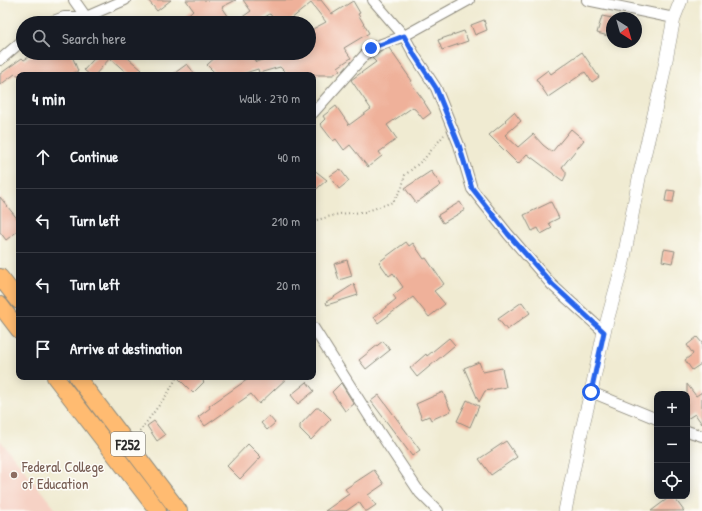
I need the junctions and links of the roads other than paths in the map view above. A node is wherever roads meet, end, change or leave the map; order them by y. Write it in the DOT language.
graph roads {
  1 [pos="74,0"];
  2 [pos="125,0"];
  3 [pos="373,0"];
  4 [pos="469,0"];
  5 [pos="587,0"];
  6 [pos="681,0"];
  7 [pos="85,16"];
  8 [pos="88,16"];
  9 [pos="674,18"];
  10 [pos="404,36"];
  11 [pos="16,46"];
  12 [pos="0,60"];
  13 [pos="316,110"];
  14 [pos="0,276"];
  15 [pos="16,297"];
  16 [pos="0,305"];
  17 [pos="16,326"];
  18 [pos="316,332"];
  19 [pos="604,332"];
  20 [pos="57,380"];
  21 [pos="78,380"];
  22 [pos="591,392"];
  23 [pos="654,418"];
  24 [pos="690,432"];
  25 [pos="702,436"];
  26 [pos="173,509"];
  27 [pos="158,511"];
  28 [pos="438,511"];
  29 [pos="565,511"];
  1 -- 7 [label="street"];
  2 -- 8 [label="street"];
  3 -- 10 [label="street"];
  4 -- 10 [label="street"];
  5 -- 9 [label="street"];
  6 -- 9 [label="street"];
  9 -- 19 [label="street"];
  10 -- 13 [label="street"];
  10 -- 19 [label="street"];
  11 -- 12 [label="street"];
  14 -- 15 [label="main road"];
  16 -- 17 [label="main road"];
  18 -- 28 [label="street"];
  19 -- 22 [label="street"];
  20 -- 27 [label="main road, F252"];
  21 -- 26 [label="main road, F252"];
  22 -- 23 [label="street"];
  22 -- 29 [label="street"];
  24 -- 25 [label="street"];
}
